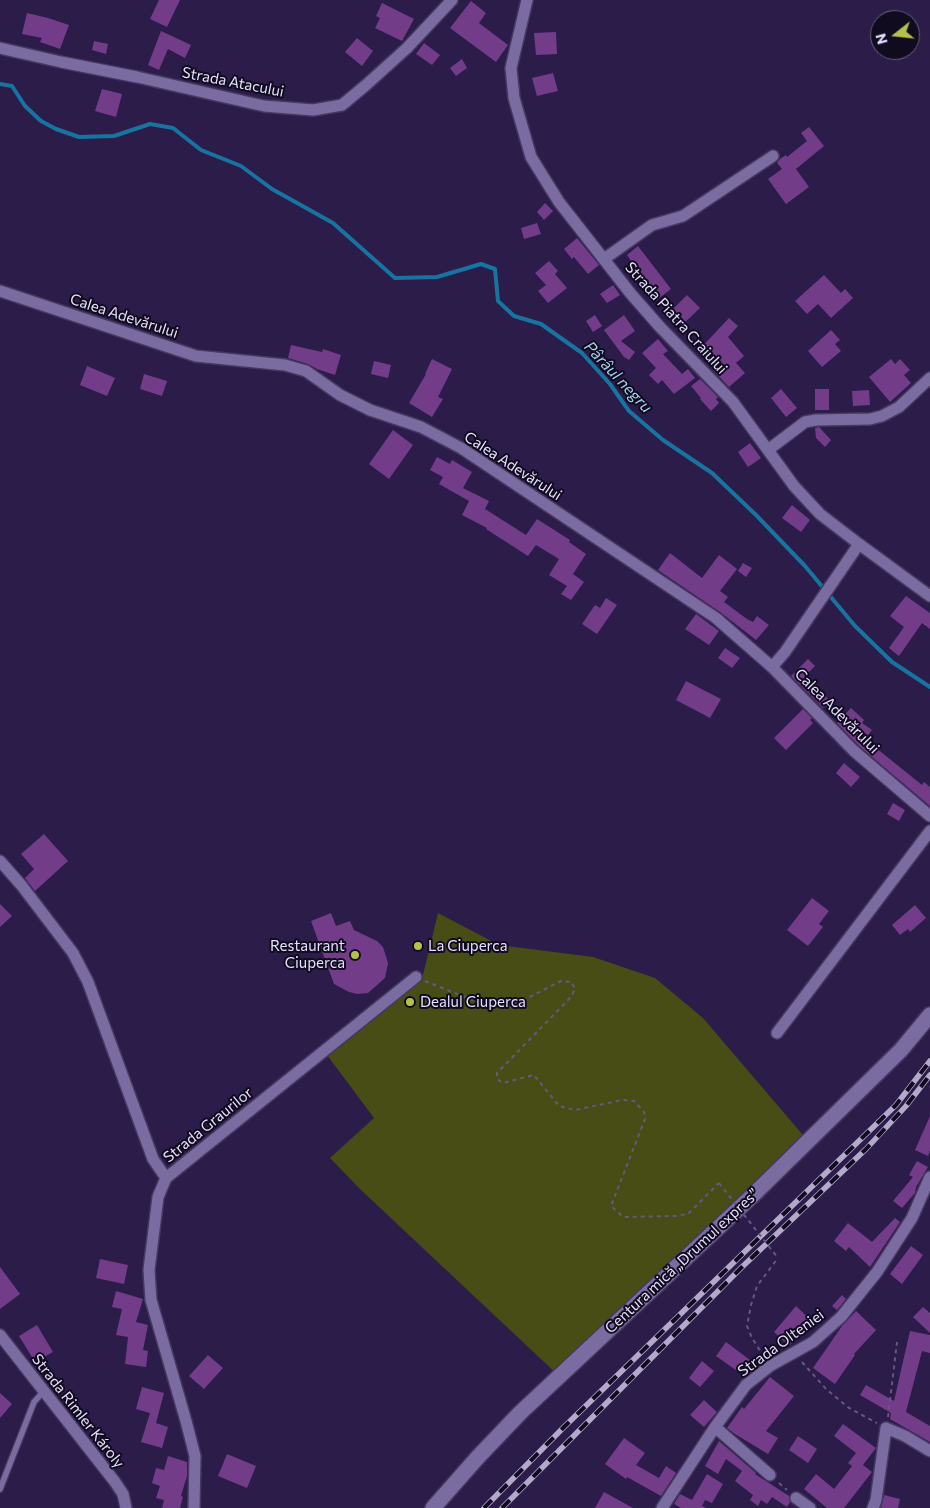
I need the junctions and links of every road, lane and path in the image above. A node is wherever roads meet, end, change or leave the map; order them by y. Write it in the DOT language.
graph roads {
  1 [pos="452,0"];
  2 [pos="527,0"];
  3 [pos="0,48"];
  4 [pos="773,156"];
  5 [pos="604,259"];
  6 [pos="0,291"];
  7 [pos="930,378"];
  8 [pos="768,450"];
  9 [pos="859,544"];
  10 [pos="930,596"];
  11 [pos="772,667"];
  12 [pos="930,816"];
  13 [pos="930,831"];
  14 [pos="0,862"];
  15 [pos="416,977"];
  16 [pos="930,1014"];
  17 [pos="777,1033"];
  18 [pos="930,1177"];
  19 [pos="166,1178"];
  20 [pos="0,1335"];
  21 [pos="897,1342"];
  22 [pos="794,1352"];
  23 [pos="770,1366"];
  24 [pos="44,1391"];
  25 [pos="715,1427"];
  26 [pos="886,1428"];
  27 [pos="930,1451"];
  28 [pos="770,1475"];
  29 [pos="0,1489"];
  30 [pos="796,1498"];
  31 [pos="126,1508"];
  32 [pos="194,1508"];
  33 [pos="433,1508"];
  34 [pos="662,1508"];
  35 [pos="810,1508"];
  36 [pos="873,1508"];
  1 -- 3 [label="street, Strada Atacului"];
  2 -- 5 [label="street, Strada Piatra Craiului"];
  4 -- 5 [label="street"];
  5 -- 8 [label="street, Strada Piatra Craiului"];
  6 -- 11 [label="street, Calea Adevărului"];
  7 -- 8 [label="street"];
  8 -- 9 [label="street, Strada Piatra Craiului"];
  9 -- 10 [label="street, Strada Piatra Craiului"];
  9 -- 11 [label="street"];
  11 -- 12 [label="street, Calea Adevărului"];
  13 -- 17 [label="street"];
  14 -- 19 [label="street"];
  15 -- 19 [label="street, Strada Graurilor"];
  15 -- 23 [label="path, bridge"];
  16 -- 33 [label="main road, Centura mică „Drumul expres”"];
  18 -- 22 [label="street, Strada Olteniei"];
  19 -- 32 [label="street, Strada Graurilor"];
  20 -- 24 [label="street, Strada Rimler Károly"];
  21 -- 26 [label="path"];
  22 -- 23 [label="street, Strada Olteniei"];
  22 -- 26 [label="path"];
  23 -- 25 [label="street, Strada Olteniei"];
  24 -- 29 [label="lane"];
  24 -- 31 [label="street, Strada Rimler Károly"];
  25 -- 28 [label="street"];
  25 -- 34 [label="street, Strada Olteniei"];
  26 -- 27 [label="street"];
  26 -- 36 [label="street"];
  28 -- 30 [label="path"];
  30 -- 35 [label="street"];
}
